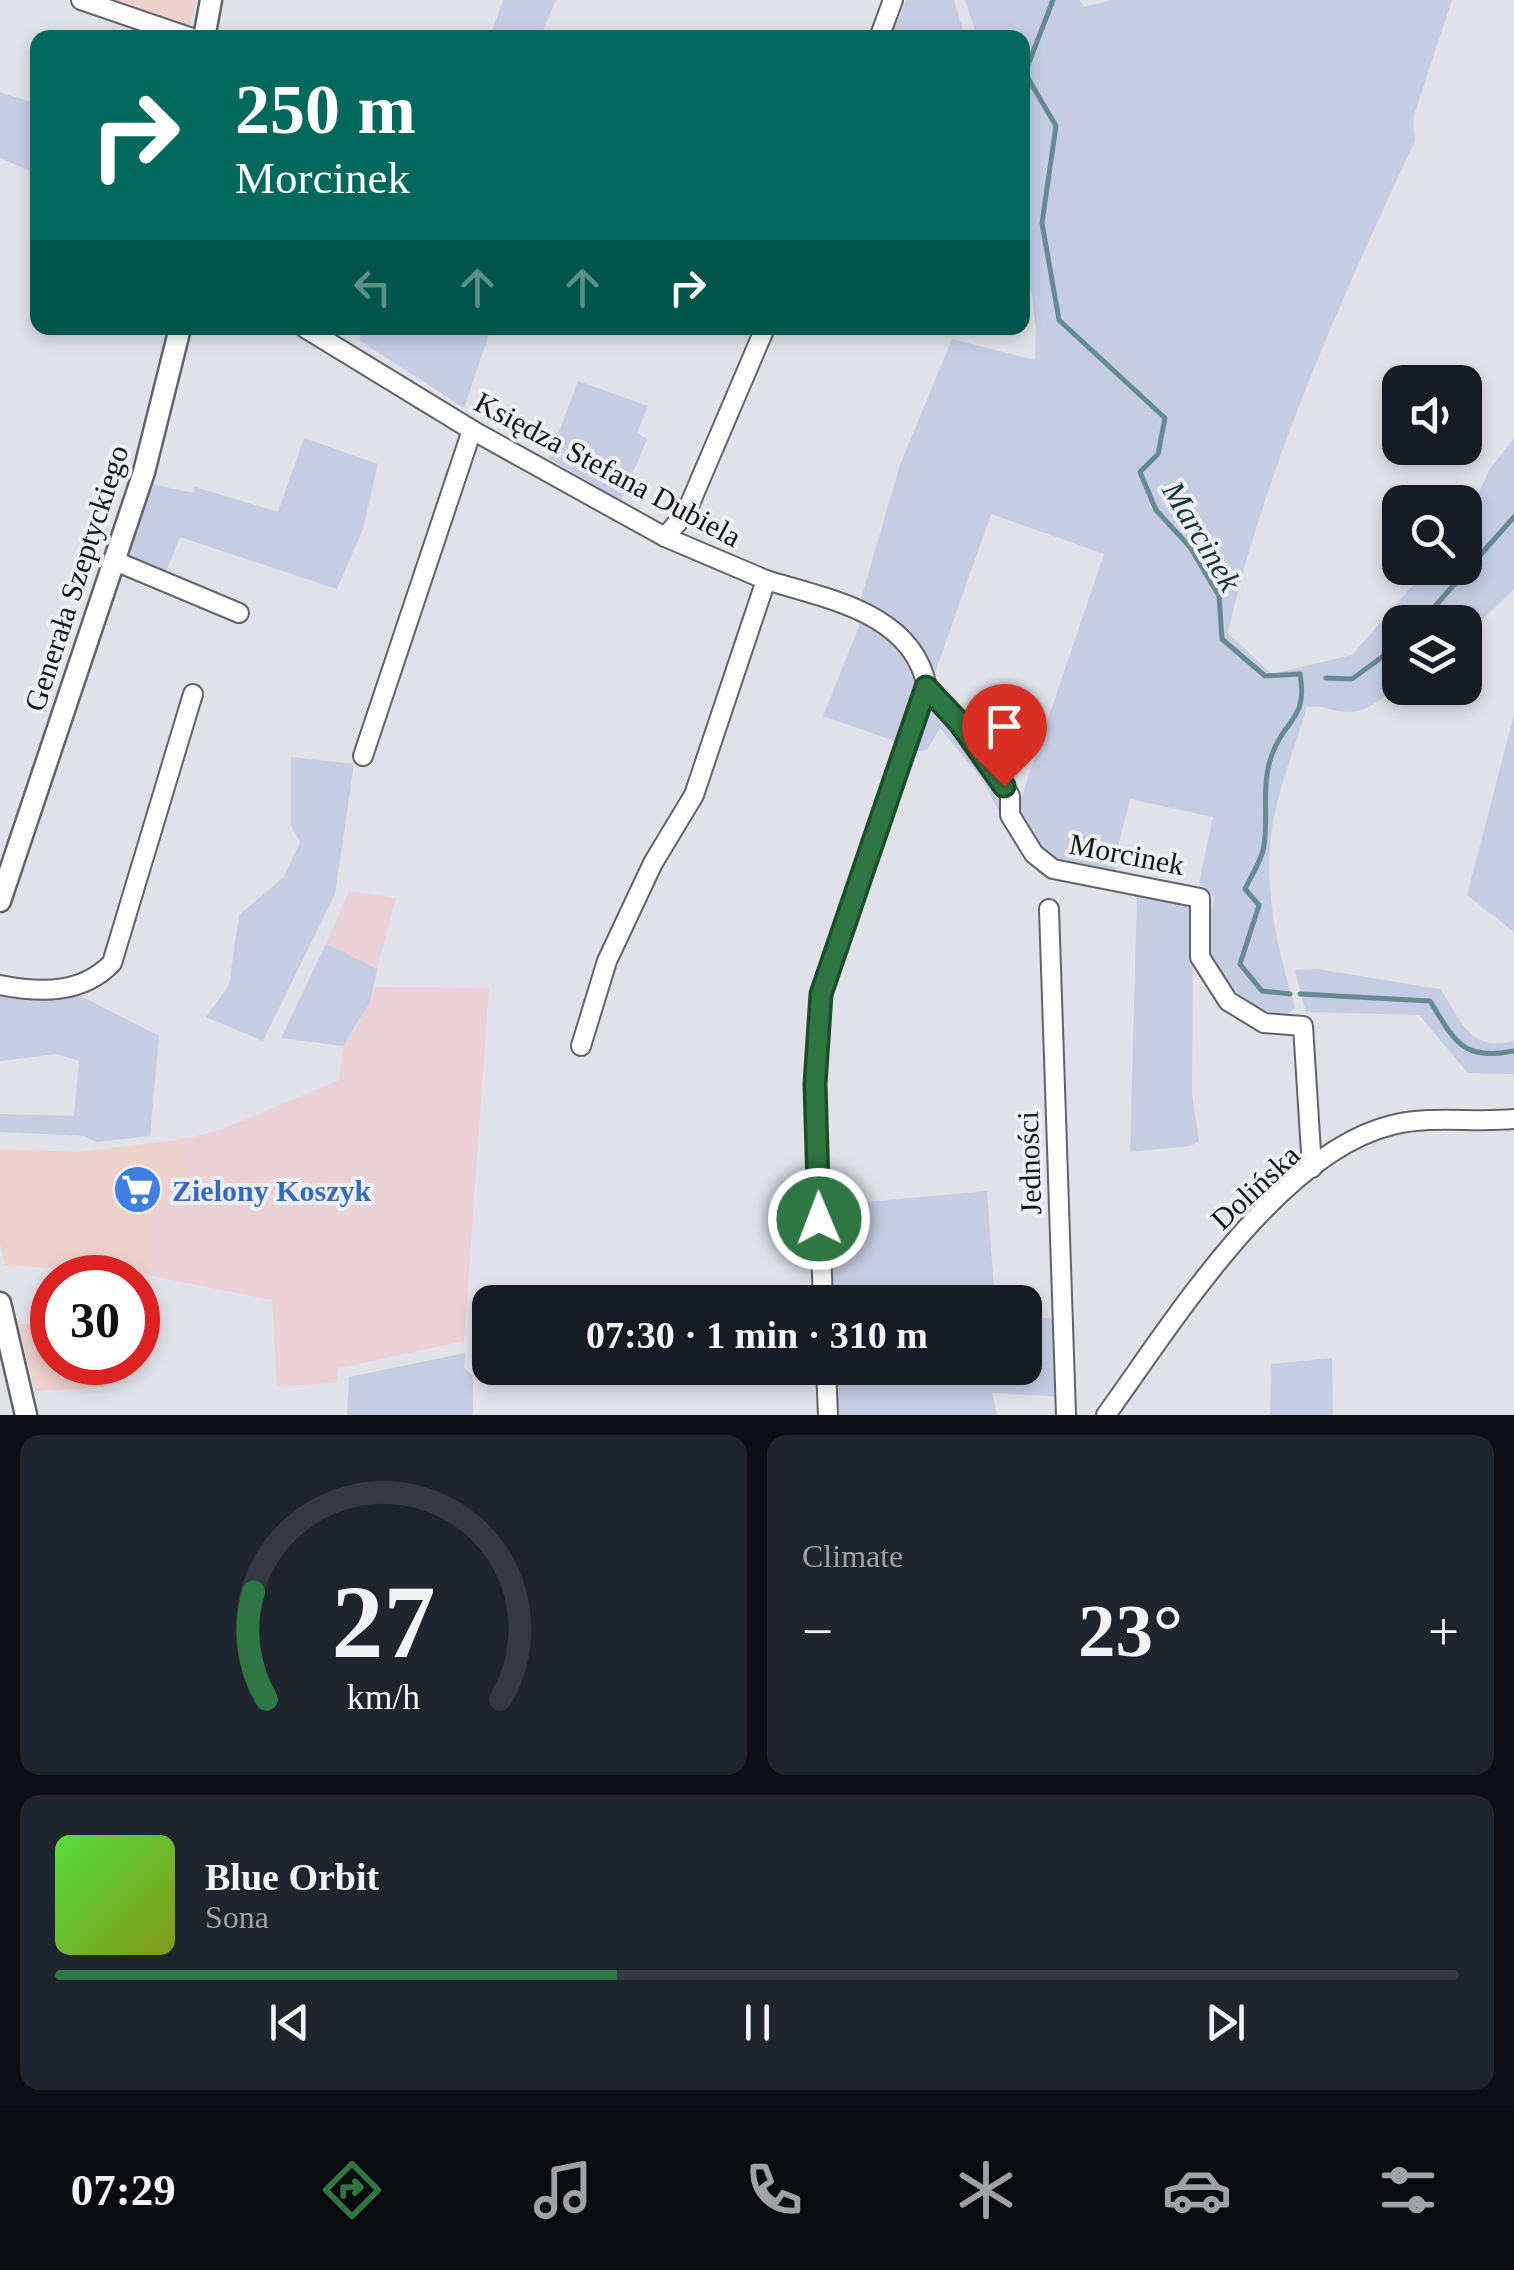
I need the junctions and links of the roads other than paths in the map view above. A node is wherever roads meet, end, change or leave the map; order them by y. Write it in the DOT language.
graph roads {
  1 [pos="81,0"];
  2 [pos="210,0"];
  3 [pos="893,0"];
  4 [pos="169,30"];
  5 [pos="205,30"];
  6 [pos="881,30"];
  7 [pos="179,335"];
  8 [pos="316,335"];
  9 [pos="762,335"];
  10 [pos="472,430"];
  11 [pos="665,536"];
  12 [pos="115,562"];
  13 [pos="766,580"];
  14 [pos="239,613"];
  15 [pos="926,687"];
  16 [pos="193,694"];
  17 [pos="363,756"];
  18 [pos="0,901"];
  19 [pos="1049,909"];
  20 [pos="0,985"];
  21 [pos="581,1046"];
  22 [pos="1514,1119"];
  23 [pos="1312,1168"];
  24 [pos="822,1285"];
  25 [pos="0,1303"];
  26 [pos="827,1385"];
  27 [pos="26,1415"];
  28 [pos="828,1415"];
  29 [pos="1066,1415"];
  30 [pos="1106,1415"];
  1 -- 4 [label="street"];
  2 -- 5 [label="main road"];
  3 -- 6 [label="street"];
  7 -- 12 [label="main road, Generała Szeptyckiego"];
  8 -- 10 [label="street, Księdza Stefana Dubiela"];
  9 -- 11 [label="street"];
  10 -- 11 [label="street, Księdza Stefana Dubiela"];
  10 -- 17 [label="street"];
  11 -- 13 [label="street, Księdza Stefana Dubiela"];
  12 -- 14 [label="street"];
  12 -- 18 [label="main road, Generała Szeptyckiego"];
  13 -- 15 [label="street"];
  13 -- 21 [label="street, Księdza Stefana Dubiela"];
  15 -- 23 [label="street, Morcinek"];
  15 -- 24 [label="street"];
  16 -- 20 [label="street"];
  19 -- 29 [label="street, Jedności"];
  22 -- 23 [label="street, Dolińska"];
  23 -- 30 [label="street, Dolińska"];
  25 -- 27 [label="main road"];
  26 -- 28 [label="street"];
}
